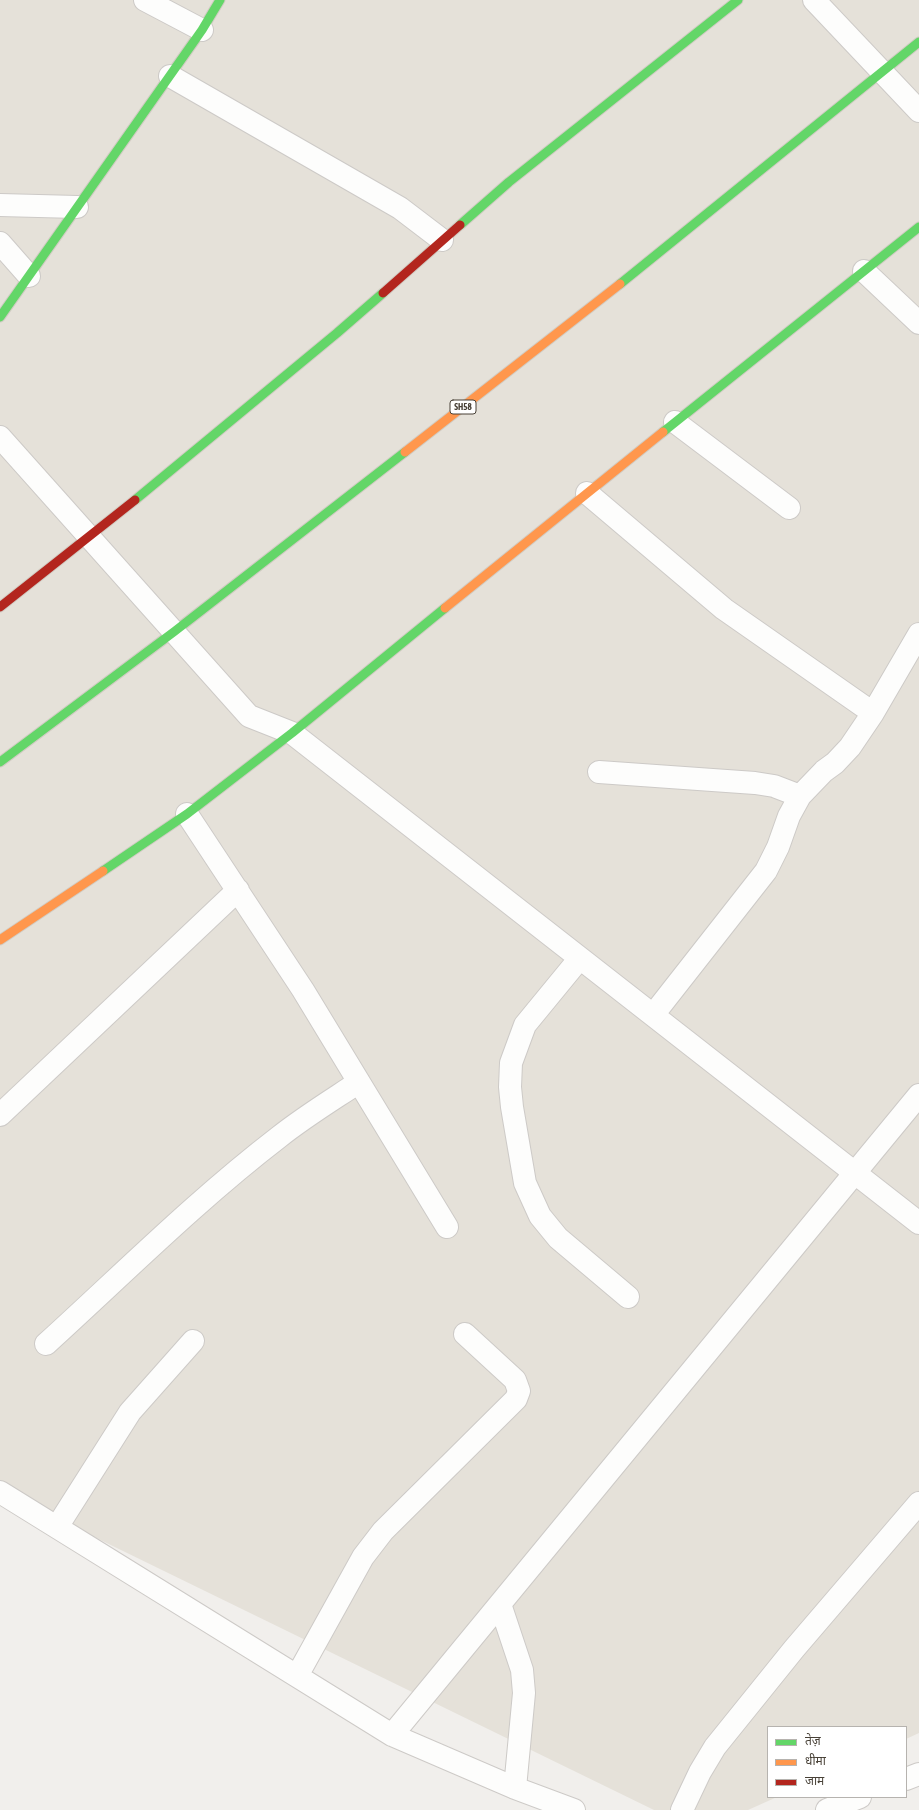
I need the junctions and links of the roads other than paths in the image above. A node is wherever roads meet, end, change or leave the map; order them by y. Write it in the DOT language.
graph roads {
  1 [pos="145,0"];
  2 [pos="220,0"];
  3 [pos="738,0"];
  4 [pos="814,0"];
  5 [pos="202,30"];
  6 [pos="919,42"];
  7 [pos="883,71"];
  8 [pos="170,76"];
  9 [pos="919,111"];
  10 [pos="0,205"];
  11 [pos="77,207"];
  12 [pos="919,227"];
  13 [pos="442,240"];
  14 [pos="0,243"];
  15 [pos="864,271"];
  16 [pos="29,276"];
  17 [pos="0,317"];
  18 [pos="919,323"];
  19 [pos="675,422"];
  20 [pos="0,437"];
  21 [pos="587,492"];
  22 [pos="789,508"];
  23 [pos="90,537"];
  24 [pos="0,607"];
  25 [pos="175,631"];
  26 [pos="919,634"];
  27 [pos="873,713"];
  28 [pos="292,733"];
  29 [pos="0,762"];
  30 [pos="599,772"];
  31 [pos="800,796"];
  32 [pos="187,814"];
  33 [pos="238,890"];
  34 [pos="0,940"];
  35 [pos="580,958"];
  36 [pos="652,1015"];
  37 [pos="359,1082"];
  38 [pos="919,1095"];
  39 [pos="0,1115"];
  40 [pos="854,1172"];
  41 [pos="919,1223"];
  42 [pos="447,1227"];
  43 [pos="628,1297"];
  44 [pos="465,1334"];
  45 [pos="193,1341"];
  46 [pos="46,1344"];
  47 [pos="0,1492"];
  48 [pos="919,1503"];
  49 [pos="57,1527"];
  50 [pos="500,1604"];
  51 [pos="297,1676"];
  52 [pos="392,1735"];
  53 [pos="919,1774"];
  54 [pos="907,1779"];
  55 [pos="515,1788"];
  56 [pos="857,1798"];
  57 [pos="574,1810"];
  58 [pos="682,1810"];
  59 [pos="827,1810"];
  1 -- 5 [label="street"];
  2 -- 5 [label="main road"];
  3 -- 13 [label="main road"];
  4 -- 7 [label="street"];
  5 -- 8 [label="main road"];
  6 -- 7 [label="main road, SH58"];
  7 -- 9 [label="street"];
  7 -- 25 [label="main road, SH58"];
  8 -- 11 [label="main road"];
  8 -- 13 [label="street"];
  10 -- 11 [label="street"];
  11 -- 16 [label="main road"];
  12 -- 15 [label="main road"];
  13 -- 23 [label="main road"];
  14 -- 16 [label="street"];
  15 -- 18 [label="street"];
  15 -- 19 [label="main road"];
  16 -- 17 [label="main road"];
  19 -- 21 [label="main road"];
  19 -- 22 [label="street"];
  20 -- 23 [label="street"];
  21 -- 27 [label="street"];
  21 -- 28 [label="main road"];
  23 -- 24 [label="main road"];
  23 -- 25 [label="street"];
  25 -- 28 [label="street"];
  25 -- 29 [label="main road, SH58"];
  26 -- 27 [label="street"];
  27 -- 31 [label="street"];
  28 -- 32 [label="main road"];
  28 -- 35 [label="street"];
  30 -- 31 [label="street"];
  31 -- 36 [label="street"];
  32 -- 33 [label="street"];
  32 -- 34 [label="main road"];
  33 -- 37 [label="street"];
  33 -- 39 [label="street"];
  35 -- 36 [label="street"];
  35 -- 43 [label="street"];
  36 -- 40 [label="street"];
  37 -- 42 [label="street"];
  37 -- 46 [label="street"];
  38 -- 40 [label="street"];
  40 -- 41 [label="street"];
  40 -- 50 [label="street"];
  44 -- 51 [label="street"];
  45 -- 49 [label="street"];
  47 -- 49 [label="street"];
  48 -- 58 [label="street"];
  49 -- 51 [label="street"];
  50 -- 52 [label="street"];
  50 -- 55 [label="street"];
  51 -- 52 [label="street"];
  52 -- 55 [label="street"];
  53 -- 54 [label="street"];
  55 -- 57 [label="street"];
  56 -- 59 [label="street"];
}
